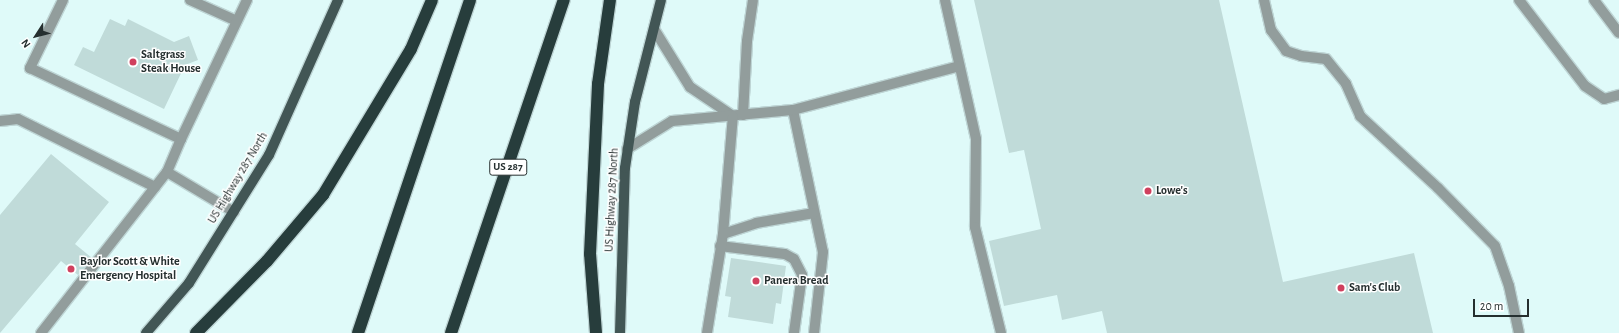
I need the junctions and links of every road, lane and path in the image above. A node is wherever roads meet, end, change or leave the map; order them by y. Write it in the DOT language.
graph roads {
  1 [pos="63,0"];
  2 [pos="190,0"];
  3 [pos="247,0"];
  4 [pos="432,0"];
  5 [pos="470,0"];
  6 [pos="564,0"];
  7 [pos="610,0"];
  8 [pos="661,0"];
  9 [pos="753,0"];
  10 [pos="945,0"];
  11 [pos="1264,0"];
  12 [pos="1519,0"];
  13 [pos="1594,0"];
  14 [pos="336,1"];
  15 [pos="237,21"];
  16 [pos="654,29"];
  17 [pos="1619,33"];
  18 [pos="959,66"];
  19 [pos="1619,95"];
  20 [pos="793,110"];
  21 [pos="743,115"];
  22 [pos="733,116"];
  23 [pos="0,121"];
  24 [pos="181,139"];
  25 [pos="627,149"];
  26 [pos="167,172"];
  27 [pos="155,187"];
  28 [pos="234,212"];
  29 [pos="814,213"];
  30 [pos="723,234"];
  31 [pos="720,246"];
  32 [pos="42,333"];
  33 [pos="146,333"];
  34 [pos="196,333"];
  35 [pos="358,333"];
  36 [pos="451,333"];
  37 [pos="596,333"];
  38 [pos="620,333"];
  39 [pos="707,333"];
  40 [pos="794,333"];
  41 [pos="814,333"];
  42 [pos="1001,333"];
  43 [pos="1519,333"];
  1 -- 24 [label="lane"];
  2 -- 15 [label="lane"];
  3 -- 15 [label="lane"];
  4 -- 34 [label="highway"];
  5 -- 35 [label="highway"];
  6 -- 36 [label="highway, US 287"];
  7 -- 37 [label="highway"];
  8 -- 16 [label="main road, US Highway 287 North"];
  9 -- 21 [label="lane"];
  10 -- 18 [label="lane"];
  11 -- 43 [label="lane"];
  12 -- 19 [label="lane"];
  13 -- 17 [label="lane"];
  14 -- 28 [label="main road, US Highway 287 North"];
  15 -- 24 [label="lane"];
  16 -- 22 [label="lane"];
  16 -- 25 [label="main road, US Highway 287 North"];
  18 -- 20 [label="lane"];
  18 -- 42 [label="lane"];
  20 -- 21 [label="lane"];
  20 -- 29 [label="lane"];
  21 -- 22 [label="lane"];
  22 -- 25 [label="lane"];
  22 -- 30 [label="lane"];
  23 -- 27 [label="lane"];
  24 -- 26 [label="lane"];
  25 -- 38 [label="main road, US Highway 287 North"];
  26 -- 27 [label="lane"];
  26 -- 28 [label="lane"];
  27 -- 32 [label="lane"];
  28 -- 33 [label="main road, US Highway 287 North"];
  29 -- 30 [label="lane"];
  29 -- 41 [label="lane"];
  30 -- 31 [label="lane"];
  31 -- 39 [label="lane"];
  31 -- 40 [label="lane"];
}
